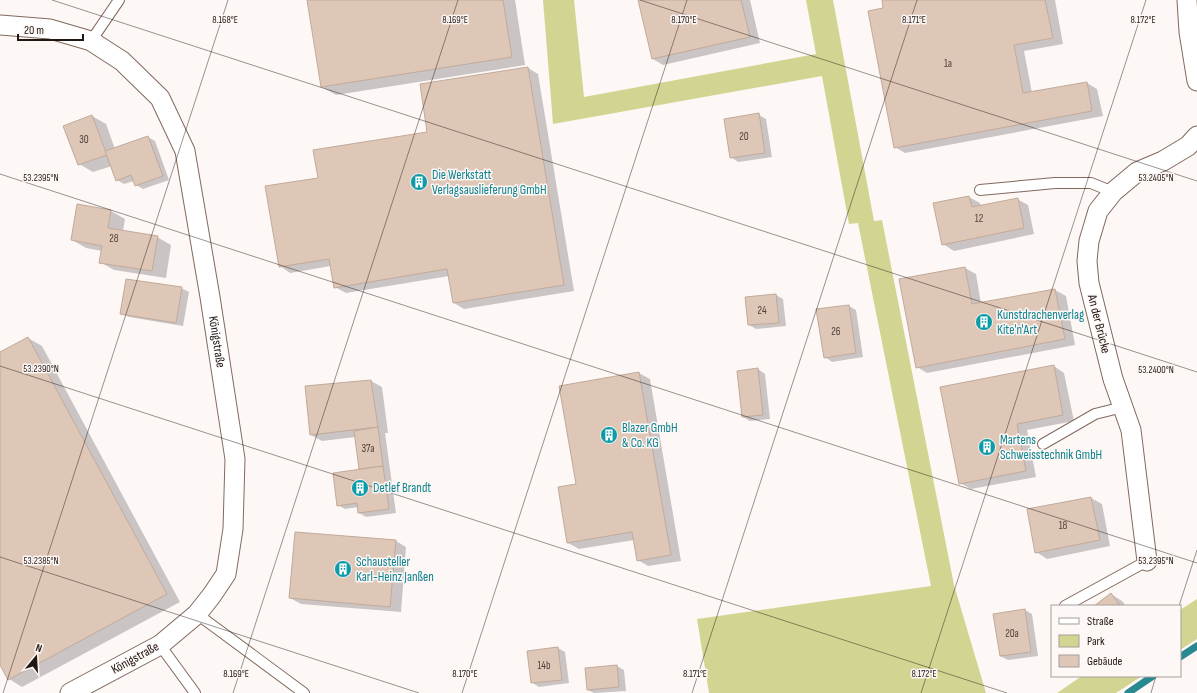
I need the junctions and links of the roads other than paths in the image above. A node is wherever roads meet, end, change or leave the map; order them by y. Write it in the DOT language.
graph roads {
  1 [pos="119,0"];
  2 [pos="1187,0"];
  3 [pos="0,25"];
  4 [pos="91,41"];
  5 [pos="1197,81"];
  6 [pos="1197,136"];
  7 [pos="980,190"];
  8 [pos="1113,192"];
  9 [pos="1123,406"];
  10 [pos="1043,444"];
  11 [pos="1147,561"];
  12 [pos="1067,605"];
  13 [pos="197,614"];
  14 [pos="160,645"];
  15 [pos="70,693"];
  16 [pos="195,693"];
  17 [pos="304,693"];
  1 -- 4 [label="lane"];
  2 -- 5 [label="street"];
  3 -- 4 [label="street, Königstraße"];
  4 -- 13 [label="street, Königstraße"];
  6 -- 8 [label="street, An der Brücke"];
  7 -- 8 [label="lane"];
  8 -- 9 [label="street, An der Brücke"];
  9 -- 10 [label="lane"];
  9 -- 11 [label="street, An der Brücke"];
  11 -- 12 [label="lane"];
  13 -- 14 [label="street, Königstraße"];
  13 -- 17 [label="lane"];
  14 -- 15 [label="street, Königstraße"];
  14 -- 16 [label="lane"];
}
